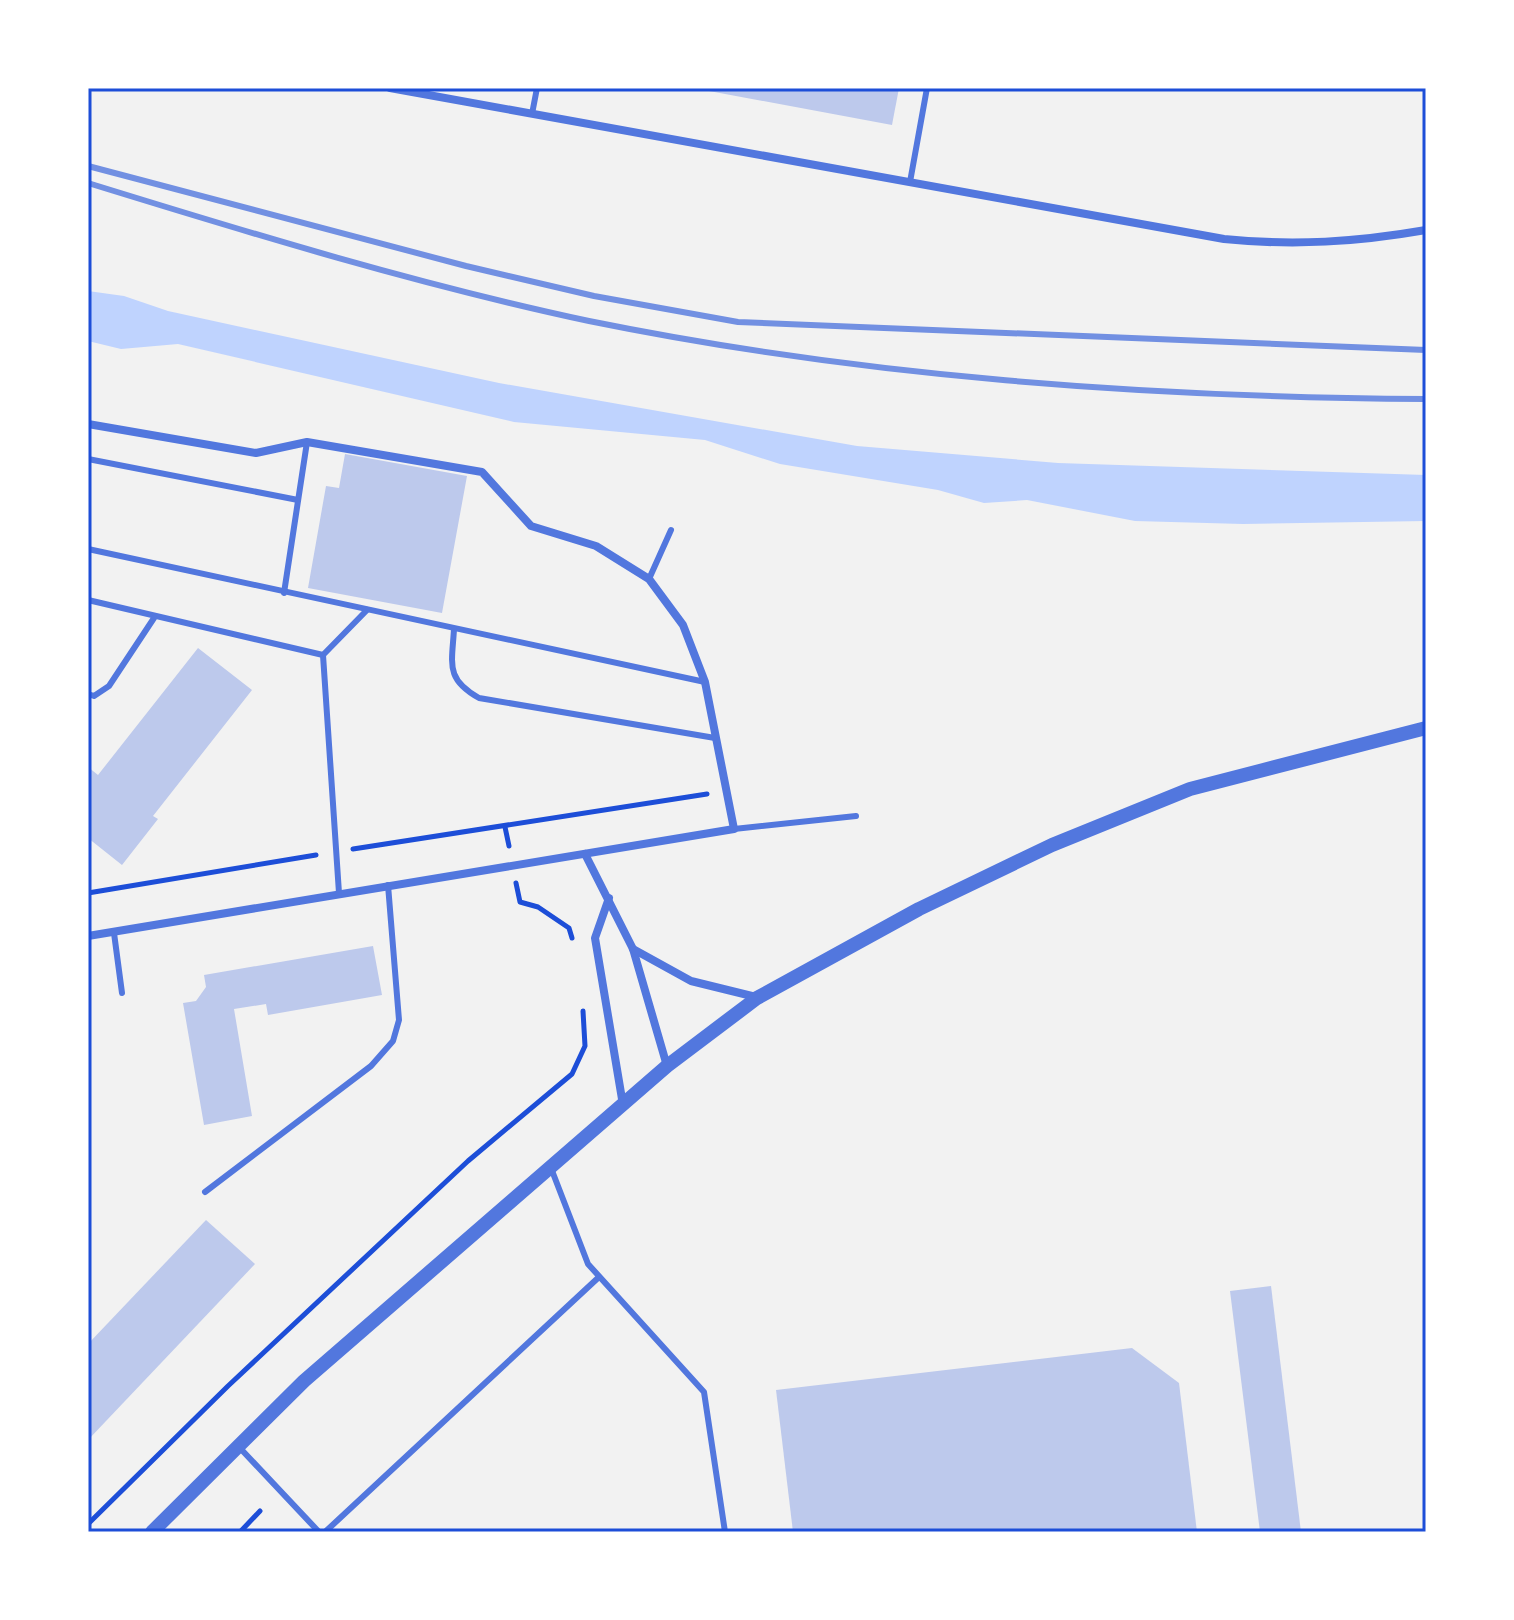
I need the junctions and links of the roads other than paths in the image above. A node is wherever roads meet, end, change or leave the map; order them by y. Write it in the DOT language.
graph roads {
  1 [pos="390,88"];
  2 [pos="537,88"];
  3 [pos="927,88"];
  4 [pos="532,114"];
  5 [pos="910,182"];
  6 [pos="1426,230"];
  7 [pos="88,424"];
  8 [pos="307,442"];
  9 [pos="88,459"];
  10 [pos="298,500"];
  11 [pos="671,530"];
  12 [pos="88,549"];
  13 [pos="649,579"];
  14 [pos="284,593"];
  15 [pos="88,600"];
  16 [pos="367,610"];
  17 [pos="154,618"];
  18 [pos="454,629"];
  19 [pos="323,655"];
  20 [pos="705,682"];
  21 [pos="88,694"];
  22 [pos="1426,728"];
  23 [pos="715,738"];
  24 [pos="856,816"];
  25 [pos="734,829"];
  26 [pos="585,854"];
  27 [pos="388,885"];
  28 [pos="339,893"];
  29 [pos="609,898"];
  30 [pos="114,933"];
  31 [pos="88,936"];
  32 [pos="633,949"];
  33 [pos="122,993"];
  34 [pos="757,998"];
  35 [pos="667,1066"];
  36 [pos="624,1105"];
  37 [pos="551,1168"];
  38 [pos="205,1192"];
  39 [pos="599,1277"];
  40 [pos="239,1447"];
  41 [pos="152,1532"];
  42 [pos="322,1532"];
  43 [pos="725,1532"];
  1 -- 4 [label="street"];
  2 -- 4 [label="lane"];
  3 -- 5 [label="lane"];
  4 -- 5 [label="street"];
  5 -- 6 [label="street"];
  7 -- 8 [label="street"];
  8 -- 10 [label="lane"];
  8 -- 13 [label="street"];
  9 -- 10 [label="lane"];
  10 -- 14 [label="lane"];
  11 -- 13 [label="lane"];
  12 -- 14 [label="lane"];
  13 -- 20 [label="street"];
  14 -- 16 [label="lane"];
  15 -- 17 [label="lane"];
  16 -- 18 [label="lane"];
  16 -- 19 [label="lane"];
  17 -- 19 [label="lane"];
  17 -- 21 [label="lane"];
  18 -- 20 [label="lane"];
  18 -- 23 [label="lane"];
  19 -- 28 [label="lane"];
  20 -- 23 [label="street"];
  22 -- 34 [label="street"];
  23 -- 25 [label="street"];
  24 -- 25 [label="lane"];
  25 -- 26 [label="street"];
  26 -- 27 [label="street"];
  26 -- 29 [label="street"];
  27 -- 28 [label="street"];
  27 -- 38 [label="lane"];
  28 -- 30 [label="street"];
  29 -- 32 [label="street"];
  29 -- 36 [label="street"];
  30 -- 31 [label="street"];
  30 -- 33 [label="lane"];
  32 -- 34 [label="street"];
  32 -- 35 [label="street"];
  34 -- 35 [label="street"];
  35 -- 36 [label="street"];
  36 -- 37 [label="street"];
  37 -- 39 [label="lane"];
  37 -- 40 [label="street"];
  39 -- 42 [label="lane"];
  39 -- 43 [label="lane"];
  40 -- 41 [label="street"];
  40 -- 42 [label="lane"];
}
